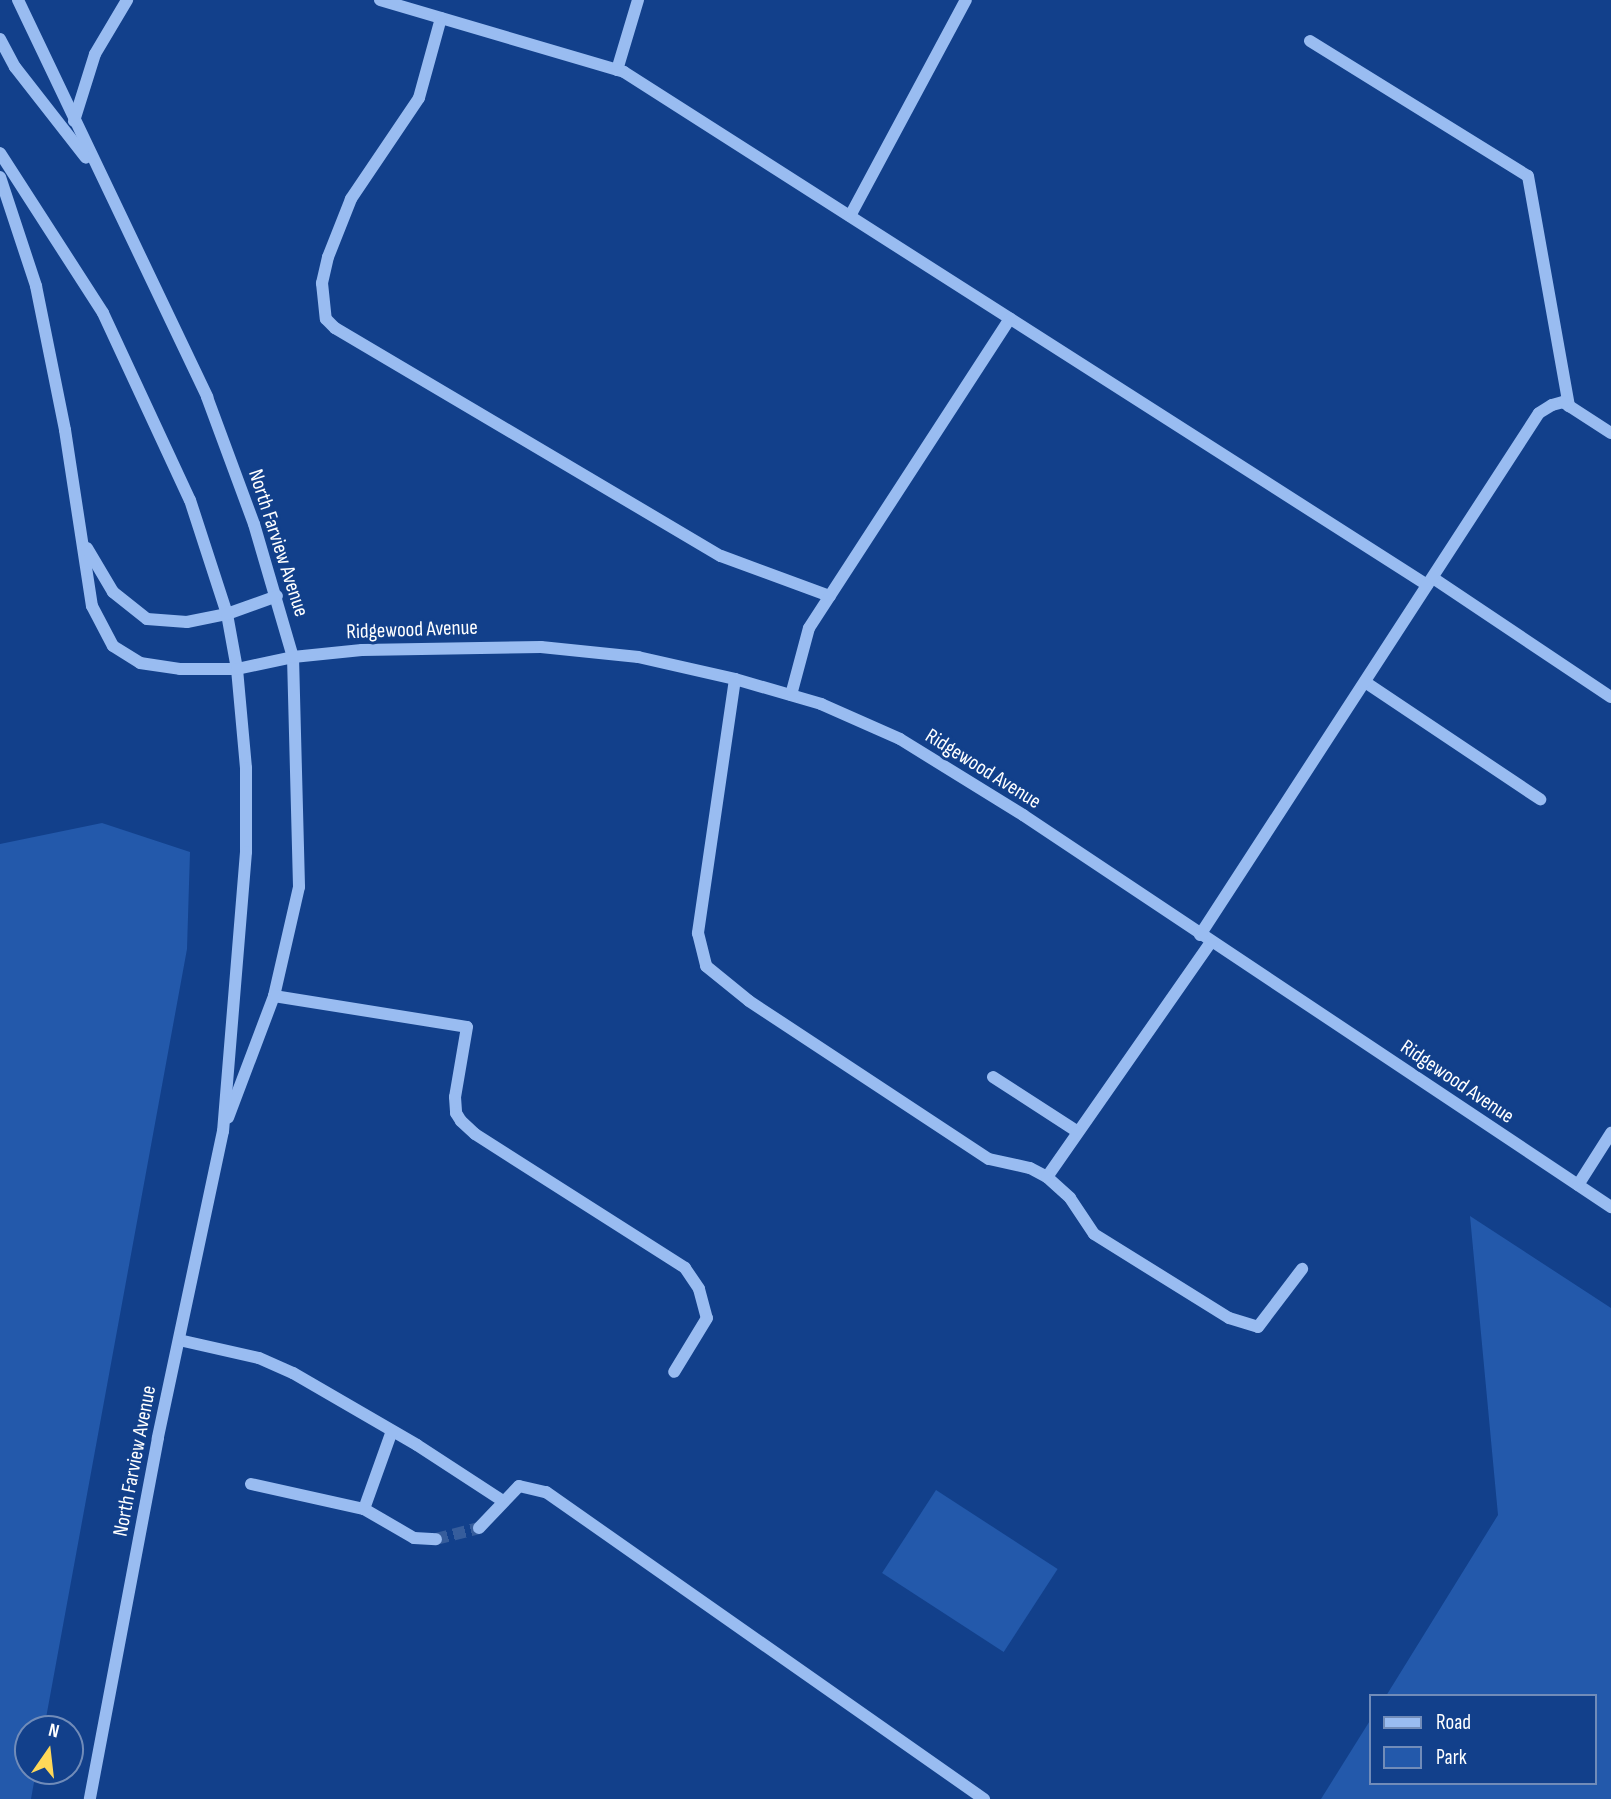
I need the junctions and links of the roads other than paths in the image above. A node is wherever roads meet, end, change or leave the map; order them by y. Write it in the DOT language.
graph roads {
  1 [pos="18,0"];
  2 [pos="127,0"];
  3 [pos="380,0"];
  4 [pos="638,0"];
  5 [pos="967,0"];
  6 [pos="441,18"];
  7 [pos="0,39"];
  8 [pos="1310,41"];
  9 [pos="617,70"];
  10 [pos="74,121"];
  11 [pos="0,153"];
  12 [pos="99,175"];
  13 [pos="0,177"];
  14 [pos="850,216"];
  15 [pos="1010,319"];
  16 [pos="1569,406"];
  17 [pos="1611,433"];
  18 [pos="83,542"];
  19 [pos="1430,582"];
  20 [pos="277,596"];
  21 [pos="830,596"];
  22 [pos="227,614"];
  23 [pos="293,657"];
  24 [pos="237,669"];
  25 [pos="735,679"];
  26 [pos="1365,682"];
  27 [pos="790,695"];
  28 [pos="1611,697"];
  29 [pos="1540,799"];
  30 [pos="1206,938"];
  31 [pos="274,996"];
  32 [pos="993,1077"];
  33 [pos="223,1131"];
  34 [pos="1078,1132"];
  35 [pos="1611,1133"];
  36 [pos="1047,1177"];
  37 [pos="1578,1185"];
  38 [pos="1611,1207"];
  39 [pos="1302,1269"];
  40 [pos="179,1340"];
  41 [pos="674,1372"];
  42 [pos="393,1431"];
  43 [pos="251,1483"];
  44 [pos="503,1500"];
  45 [pos="363,1509"];
  46 [pos="479,1528"];
  47 [pos="436,1539"];
  48 [pos="90,1799"];
  49 [pos="984,1799"];
  1 -- 10 [label="street, North Farview Avenue"];
  2 -- 10 [label="street"];
  3 -- 6 [label="street"];
  4 -- 9 [label="street"];
  5 -- 14 [label="street"];
  6 -- 9 [label="street"];
  6 -- 21 [label="street"];
  7 -- 12 [label="street"];
  8 -- 16 [label="street"];
  9 -- 14 [label="street"];
  10 -- 12 [label="street, North Farview Avenue"];
  11 -- 22 [label="street, North Farview Avenue"];
  12 -- 20 [label="street, North Farview Avenue"];
  13 -- 18 [label="street, Ridgewood Avenue"];
  14 -- 15 [label="street"];
  15 -- 19 [label="street"];
  15 -- 21 [label="street"];
  16 -- 17 [label="street"];
  16 -- 19 [label="street"];
  18 -- 22 [label="street"];
  18 -- 24 [label="street, Ridgewood Avenue"];
  19 -- 26 [label="street"];
  19 -- 28 [label="street"];
  20 -- 22 [label="street"];
  20 -- 23 [label="street, North Farview Avenue"];
  21 -- 27 [label="street"];
  22 -- 24 [label="street, North Farview Avenue"];
  23 -- 24 [label="street, Ridgewood Avenue"];
  23 -- 25 [label="street, Ridgewood Avenue"];
  23 -- 31 [label="street, North Farview Avenue"];
  24 -- 33 [label="street, North Farview Avenue"];
  25 -- 27 [label="street, Ridgewood Avenue"];
  25 -- 36 [label="street"];
  26 -- 29 [label="street"];
  26 -- 30 [label="street"];
  27 -- 30 [label="street, Ridgewood Avenue"];
  30 -- 34 [label="street"];
  30 -- 37 [label="street, Ridgewood Avenue"];
  31 -- 33 [label="street, North Farview Avenue"];
  31 -- 41 [label="street"];
  32 -- 34 [label="street"];
  33 -- 40 [label="street, North Farview Avenue"];
  34 -- 36 [label="street"];
  35 -- 37 [label="street"];
  36 -- 39 [label="street"];
  37 -- 38 [label="street, Ridgewood Avenue"];
  40 -- 42 [label="street"];
  40 -- 48 [label="street, North Farview Avenue"];
  42 -- 44 [label="street"];
  42 -- 45 [label="street"];
  43 -- 45 [label="street"];
  44 -- 46 [label="street"];
  44 -- 49 [label="street"];
  45 -- 47 [label="street"];
}
